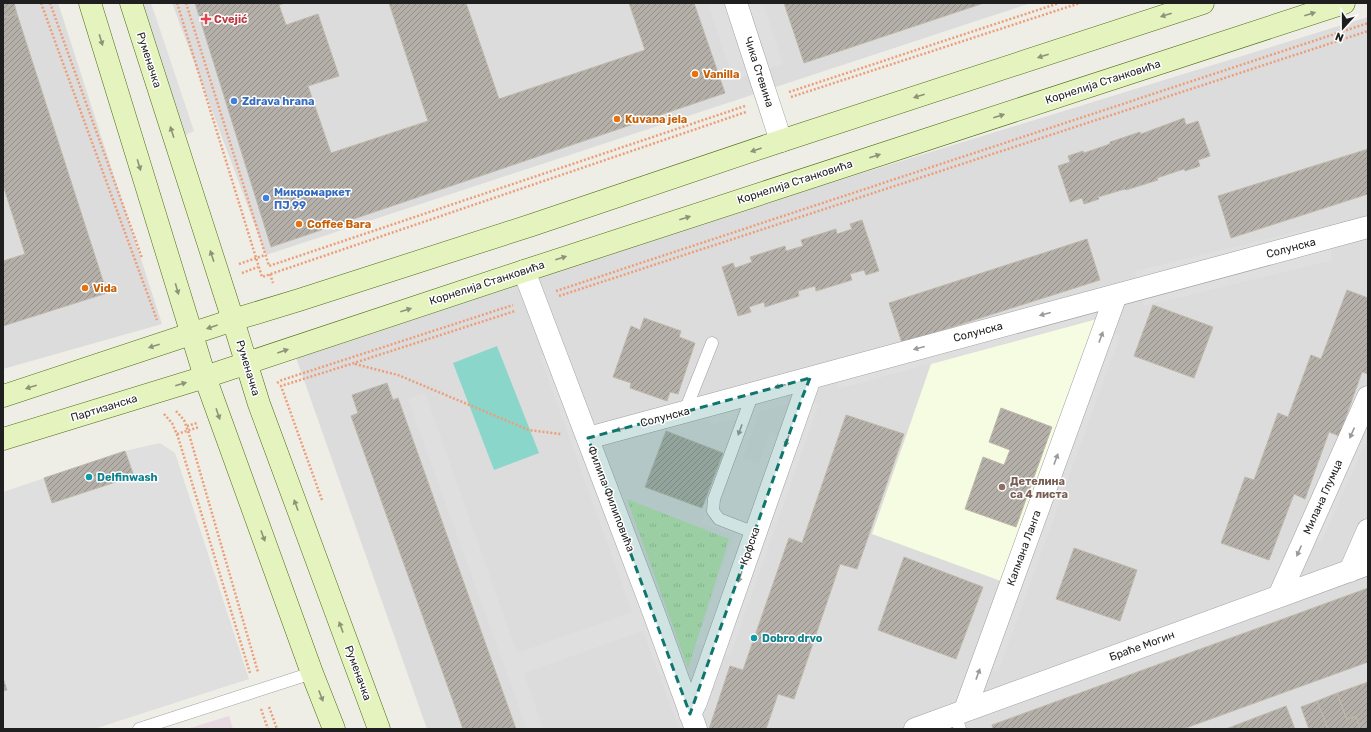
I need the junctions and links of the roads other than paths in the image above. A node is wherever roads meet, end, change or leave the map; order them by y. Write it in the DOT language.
graph roads {
  1 [pos="90,3"];
  2 [pos="131,3"];
  3 [pos="736,3"];
  4 [pos="1203,3"];
  5 [pos="1344,3"];
  6 [pos="781,141"];
  7 [pos="1368,227"];
  8 [pos="524,270"];
  9 [pos="1116,295"];
  10 [pos="233,320"];
  11 [pos="191,334"];
  12 [pos="712,343"];
  13 [pos="246,363"];
  14 [pos="205,377"];
  15 [pos="810,378"];
  16 [pos="753,393"];
  17 [pos="3,396"];
  18 [pos="1368,397"];
  19 [pos="685,411"];
  20 [pos="588,438"];
  21 [pos="3,439"];
  22 [pos="1368,530"];
  23 [pos="755,533"];
  24 [pos="1359,567"];
  25 [pos="1279,596"];
  26 [pos="312,673"];
  27 [pos="960,718"];
  28 [pos="693,722"];
  29 [pos="139,729"];
  30 [pos="334,729"];
  31 [pos="379,729"];
  32 [pos="915,729"];
  1 -- 11 [label="main road, one-way"];
  10 -- 2 [label="main road, Руменачка, one-way"];
  3 -- 6 [label="street, Чика Стевина"];
  4 -- 6 [label="main road, one-way"];
  8 -- 5 [label="main road, Корнелија Станковића, one-way"];
  6 -- 10 [label="main road, one-way"];
  7 -- 9 [label="street, Солунска"];
  13 -- 8 [label="main road, Корнелија Станковића, one-way"];
  8 -- 20 [label="street, Филипа Филиповића"];
  9 -- 15 [label="street, Солунска, one-way"];
  27 -- 9 [label="street, Калмана Ланга, one-way"];
  10 -- 11 [label="main road, one-way"];
  10 -- 13 [label="main road, Руменачка"];
  11 -- 14 [label="main road"];
  11 -- 17 [label="main road, one-way"];
  12 -- 19 [label="lane"];
  13 -- 14 [label="main road, Корнелија Станковића"];
  31 -- 13 [label="main road, Руменачка, one-way"];
  21 -- 14 [label="main road, Партизанска, one-way"];
  14 -- 26 [label="main road, one-way"];
  15 -- 16 [label="street, Солунска, one-way"];
  15 -- 23 [label="street, Крфска, one-way"];
  16 -- 19 [label="street, Солунска"];
  16 -- 23 [label="lane, one-way"];
  18 -- 25 [label="street, Милана Глумца, one-way"];
  19 -- 20 [label="street, Солунска, one-way"];
  20 -- 28 [label="street, Филипа Филиповића"];
  22 -- 24 [label="street"];
  23 -- 28 [label="street, Крфска, one-way"];
  24 -- 25 [label="street, Браће Могин"];
  25 -- 27 [label="street, Браће Могин"];
  26 -- 29 [label="lane"];
  26 -- 30 [label="main road, one-way"];
  27 -- 32 [label="street, Браће Могин"];
}
